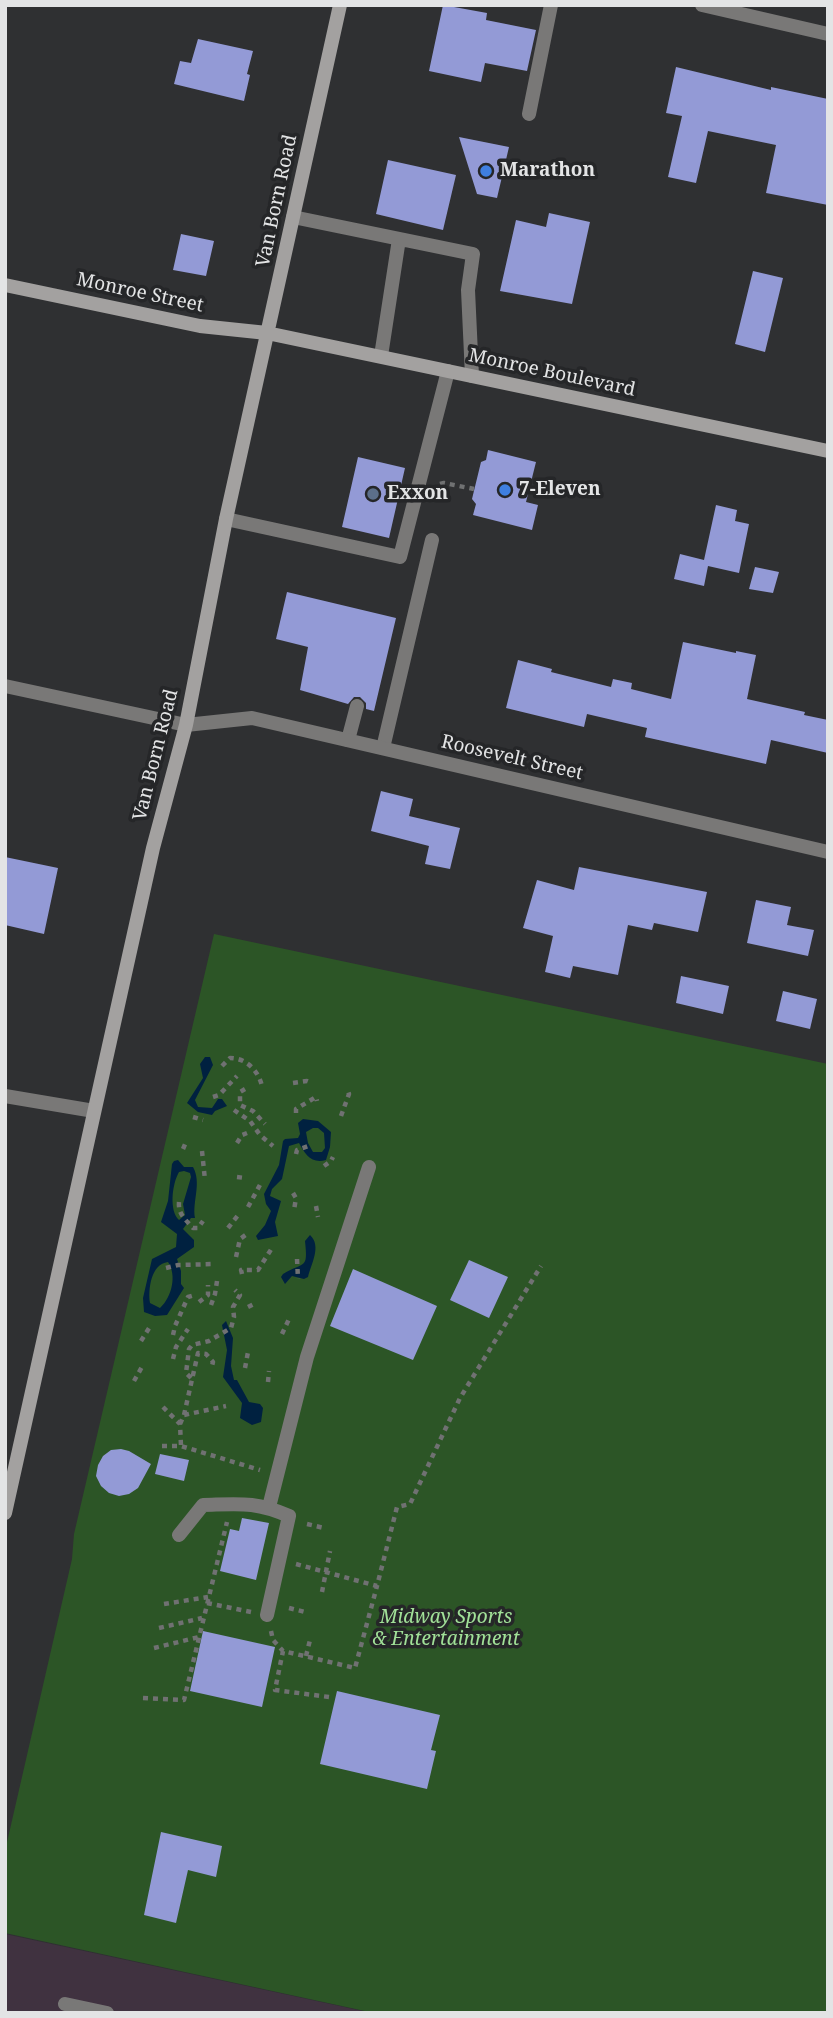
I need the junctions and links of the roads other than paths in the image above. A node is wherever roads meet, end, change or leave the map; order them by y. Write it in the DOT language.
graph roads {
  1 [pos="340,5"];
  2 [pos="551,5"];
  3 [pos="702,5"];
  4 [pos="828,34"];
  5 [pos="529,114"];
  6 [pos="293,217"];
  7 [pos="399,239"];
  8 [pos="5,285"];
  9 [pos="267,333"];
  10 [pos="380,356"];
  11 [pos="448,371"];
  12 [pos="472,376"];
  13 [pos="828,451"];
  14 [pos="226,519"];
  15 [pos="432,540"];
  16 [pos="5,686"];
  17 [pos="357,706"];
  18 [pos="186,725"];
  19 [pos="348,740"];
  20 [pos="383,748"];
  21 [pos="828,852"];
  22 [pos="5,1096"];
  23 [pos="94,1111"];
  24 [pos="369,1167"];
  25 [pos="6,1503"];
  26 [pos="269,1507"];
  27 [pos="179,1535"];
  28 [pos="267,1615"];
  29 [pos="65,2004"];
  30 [pos="107,2013"];
  1 -- 6 [label="main road, Van Born Road"];
  2 -- 5 [label="street"];
  3 -- 4 [label="street"];
  6 -- 7 [label="street"];
  6 -- 9 [label="main road, Van Born Road"];
  7 -- 10 [label="street"];
  7 -- 12 [label="street"];
  8 -- 9 [label="main road, Monroe Street"];
  9 -- 10 [label="main road, Monroe Boulevard"];
  9 -- 14 [label="main road, Van Born Road"];
  10 -- 11 [label="main road, Monroe Boulevard"];
  11 -- 12 [label="main road, Monroe Boulevard"];
  11 -- 14 [label="street"];
  12 -- 13 [label="main road, Monroe Boulevard"];
  14 -- 18 [label="main road, Van Born Road"];
  15 -- 20 [label="street"];
  16 -- 18 [label="street, Roosevelt Street"];
  17 -- 19 [label="street"];
  18 -- 19 [label="street, Roosevelt Street"];
  18 -- 23 [label="main road, Van Born Road"];
  19 -- 20 [label="street, Roosevelt Street"];
  20 -- 21 [label="street, Roosevelt Street"];
  22 -- 23 [label="street"];
  23 -- 25 [label="main road, Van Born Road"];
  24 -- 26 [label="street"];
  26 -- 27 [label="street"];
  26 -- 28 [label="street"];
  29 -- 30 [label="street"];
}
